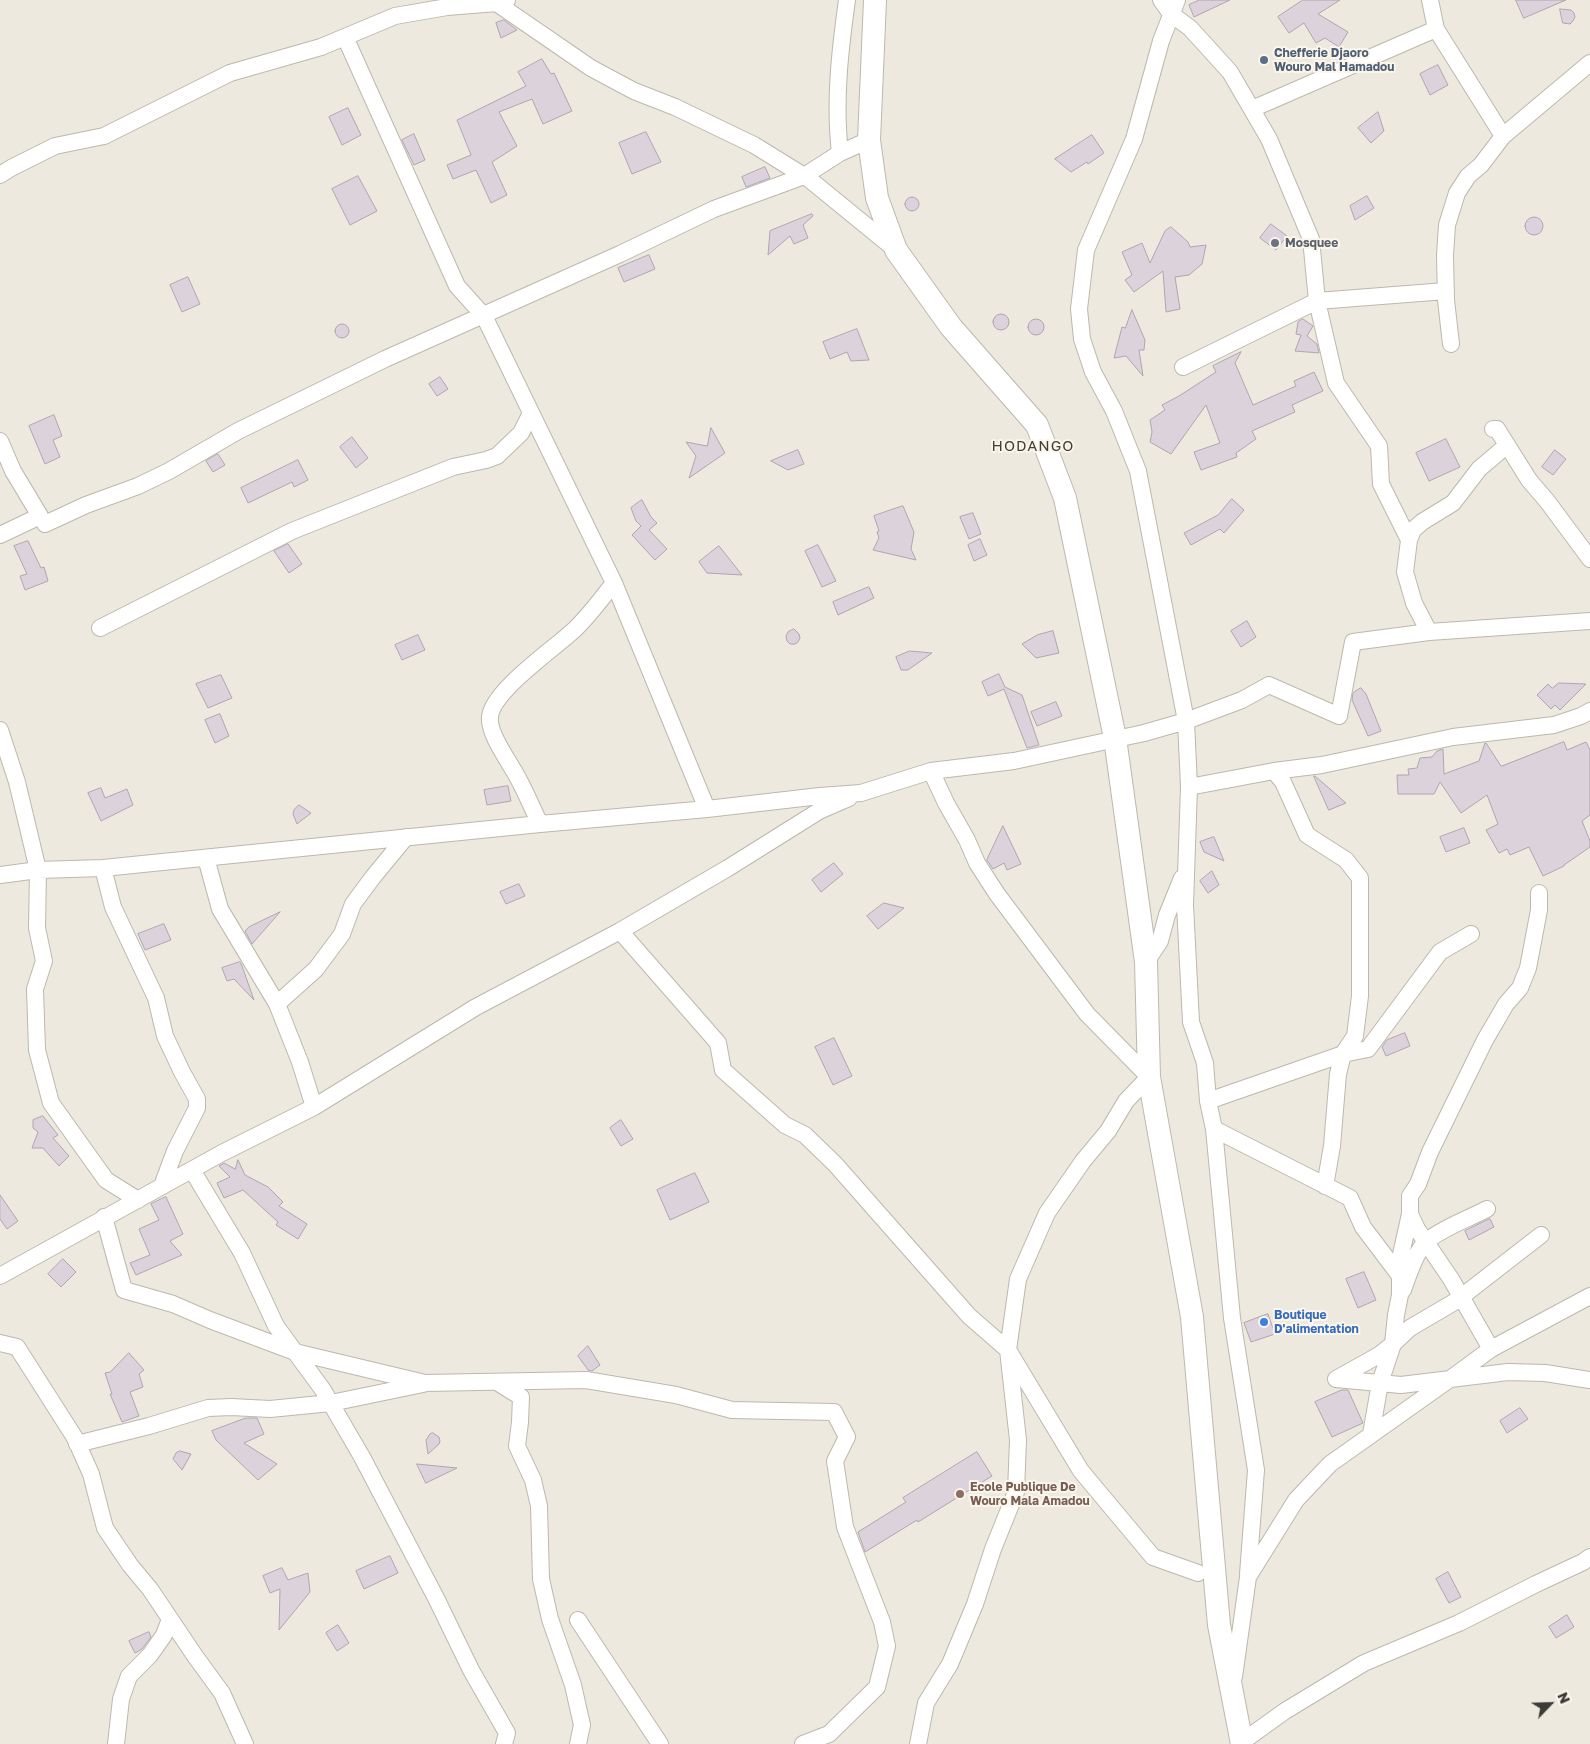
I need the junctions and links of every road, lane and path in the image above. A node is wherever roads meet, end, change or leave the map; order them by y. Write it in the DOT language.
graph roads {
  1 [pos="846,0"];
  2 [pos="875,0"];
  3 [pos="1161,0"];
  4 [pos="1430,0"];
  5 [pos="499,1"];
  6 [pos="1174,7"];
  7 [pos="1436,29"];
  8 [pos="345,37"];
  9 [pos="1590,63"];
  10 [pos="1252,109"];
  11 [pos="1503,136"];
  12 [pos="868,140"];
  13 [pos="840,153"];
  14 [pos="0,175"];
  15 [pos="804,176"];
  16 [pos="896,250"];
  17 [pos="1446,290"];
  18 [pos="1317,301"];
  19 [pos="484,316"];
  20 [pos="1451,344"];
  21 [pos="1183,367"];
  22 [pos="531,413"];
  23 [pos="1493,429"];
  24 [pos="0,441"];
  25 [pos="1506,446"];
  26 [pos="45,524"];
  27 [pos="0,535"];
  28 [pos="1409,540"];
  29 [pos="1590,541"];
  30 [pos="1590,546"];
  31 [pos="1590,559"];
  32 [pos="614,583"];
  33 [pos="1590,621"];
  34 [pos="100,628"];
  35 [pos="1429,632"];
  36 [pos="1590,711"];
  37 [pos="1186,722"];
  38 [pos="0,730"];
  39 [pos="1115,738"];
  40 [pos="1274,770"];
  41 [pos="931,771"];
  42 [pos="1189,787"];
  43 [pos="861,793"];
  44 [pos="707,810"];
  45 [pos="540,824"];
  46 [pos="406,837"];
  47 [pos="206,858"];
  48 [pos="1187,864"];
  49 [pos="103,868"];
  50 [pos="38,870"];
  51 [pos="0,875"];
  52 [pos="1539,893"];
  53 [pos="620,931"];
  54 [pos="1471,934"];
  55 [pos="1146,962"];
  56 [pos="277,1004"];
  57 [pos="1344,1054"];
  58 [pos="1149,1077"];
  59 [pos="1208,1101"];
  60 [pos="314,1107"];
  61 [pos="1214,1129"];
  62 [pos="192,1170"];
  63 [pos="162,1186"];
  64 [pos="1325,1186"];
  65 [pos="138,1200"];
  66 [pos="1487,1209"];
  67 [pos="1410,1214"];
  68 [pos="104,1217"];
  69 [pos="1541,1235"];
  70 [pos="1426,1241"];
  71 [pos="0,1276"];
  72 [pos="1400,1276"];
  73 [pos="1400,1295"];
  74 [pos="1461,1296"];
  75 [pos="1590,1296"];
  76 [pos="0,1342"];
  77 [pos="1393,1344"];
  78 [pos="1491,1348"];
  79 [pos="1008,1350"];
  80 [pos="295,1352"];
  81 [pos="1450,1379"];
  82 [pos="1590,1380"];
  83 [pos="497,1382"];
  84 [pos="425,1383"];
  85 [pos="1380,1383"];
  86 [pos="331,1403"];
  87 [pos="1371,1434"];
  88 [pos="77,1444"];
  89 [pos="1590,1557"];
  90 [pos="1198,1573"];
  91 [pos="1248,1577"];
  92 [pos="170,1619"];
  93 [pos="578,1620"];
  94 [pos="1241,1743"];
  95 [pos="116,1744"];
  96 [pos="246,1744"];
  97 [pos="504,1744"];
  98 [pos="578,1744"];
  99 [pos="660,1744"];
  100 [pos="803,1744"];
  101 [pos="918,1744"];
  1 -- 13 [label="street"];
  2 -- 12 [label="main road"];
  3 -- 6 [label="street"];
  4 -- 7 [label="street"];
  5 -- 8 [label="street"];
  5 -- 15 [label="street"];
  6 -- 10 [label="street"];
  6 -- 37 [label="street"];
  7 -- 10 [label="street"];
  7 -- 11 [label="street"];
  8 -- 14 [label="street"];
  8 -- 19 [label="street"];
  9 -- 11 [label="street"];
  10 -- 18 [label="street"];
  11 -- 17 [label="street"];
  12 -- 13 [label="street"];
  12 -- 16 [label="main road"];
  13 -- 15 [label="street"];
  15 -- 16 [label="street"];
  15 -- 19 [label="street"];
  16 -- 39 [label="main road"];
  17 -- 18 [label="street"];
  17 -- 20 [label="street"];
  18 -- 21 [label="street"];
  18 -- 28 [label="street"];
  19 -- 22 [label="street"];
  19 -- 26 [label="street"];
  22 -- 32 [label="street"];
  22 -- 34 [label="street"];
  23 -- 25 [label="street"];
  24 -- 27 [label="street"];
  25 -- 28 [label="street"];
  25 -- 31 [label="street"];
  28 -- 35 [label="street"];
  29 -- 30 [label="street"];
  32 -- 44 [label="street"];
  32 -- 45 [label="street"];
  33 -- 35 [label="street"];
  35 -- 37 [label="street"];
  36 -- 40 [label="street"];
  37 -- 39 [label="street"];
  37 -- 42 [label="street"];
  38 -- 50 [label="street"];
  39 -- 41 [label="street"];
  39 -- 55 [label="main road"];
  40 -- 42 [label="street"];
  40 -- 57 [label="street"];
  41 -- 43 [label="street"];
  41 -- 58 [label="street"];
  42 -- 48 [label="street"];
  43 -- 44 [label="street"];
  43 -- 53 [label="street"];
  44 -- 45 [label="street"];
  45 -- 46 [label="street"];
  46 -- 47 [label="street"];
  46 -- 56 [label="street"];
  47 -- 49 [label="street"];
  47 -- 56 [label="street"];
  48 -- 55 [label="street"];
  48 -- 59 [label="street"];
  49 -- 50 [label="street"];
  49 -- 63 [label="street"];
  50 -- 51 [label="street"];
  50 -- 65 [label="street"];
  52 -- 67 [label="street"];
  53 -- 60 [label="street"];
  53 -- 79 [label="street"];
  54 -- 57 [label="street"];
  55 -- 58 [label="main road"];
  56 -- 60 [label="street"];
  57 -- 59 [label="street"];
  57 -- 64 [label="street"];
  58 -- 79 [label="street"];
  58 -- 94 [label="main road"];
  59 -- 61 [label="street"];
  60 -- 62 [label="street"];
  61 -- 64 [label="street"];
  61 -- 91 [label="street"];
  62 -- 63 [label="street"];
  62 -- 80 [label="street"];
  63 -- 65 [label="street"];
  64 -- 72 [label="street"];
  65 -- 68 [label="street"];
  66 -- 70 [label="street"];
  67 -- 70 [label="street"];
  67 -- 72 [label="street"];
  68 -- 71 [label="street"];
  68 -- 80 [label="street"];
  69 -- 74 [label="street"];
  70 -- 73 [label="street"];
  70 -- 74 [label="street"];
  72 -- 73 [label="street"];
  73 -- 77 [label="street"];
  74 -- 77 [label="street"];
  74 -- 78 [label="street"];
  75 -- 78 [label="street"];
  76 -- 88 [label="street"];
  77 -- 85 [label="street"];
  77 -- 85 [label="street"];
  78 -- 81 [label="street"];
  79 -- 90 [label="street"];
  79 -- 101 [label="street"];
  80 -- 84 [label="street"];
  80 -- 86 [label="street"];
  81 -- 82 [label="street"];
  81 -- 85 [label="street"];
  81 -- 87 [label="street"];
  83 -- 84 [label="street"];
  83 -- 98 [label="street"];
  83 -- 100 [label="street"];
  84 -- 86 [label="street"];
  85 -- 87 [label="street"];
  86 -- 88 [label="street"];
  86 -- 97 [label="street"];
  87 -- 91 [label="street"];
  88 -- 92 [label="street"];
  89 -- 94 [label="street"];
  91 -- 94 [label="street"];
  92 -- 95 [label="street"];
  92 -- 96 [label="street"];
  93 -- 99 [label="street"];
}
